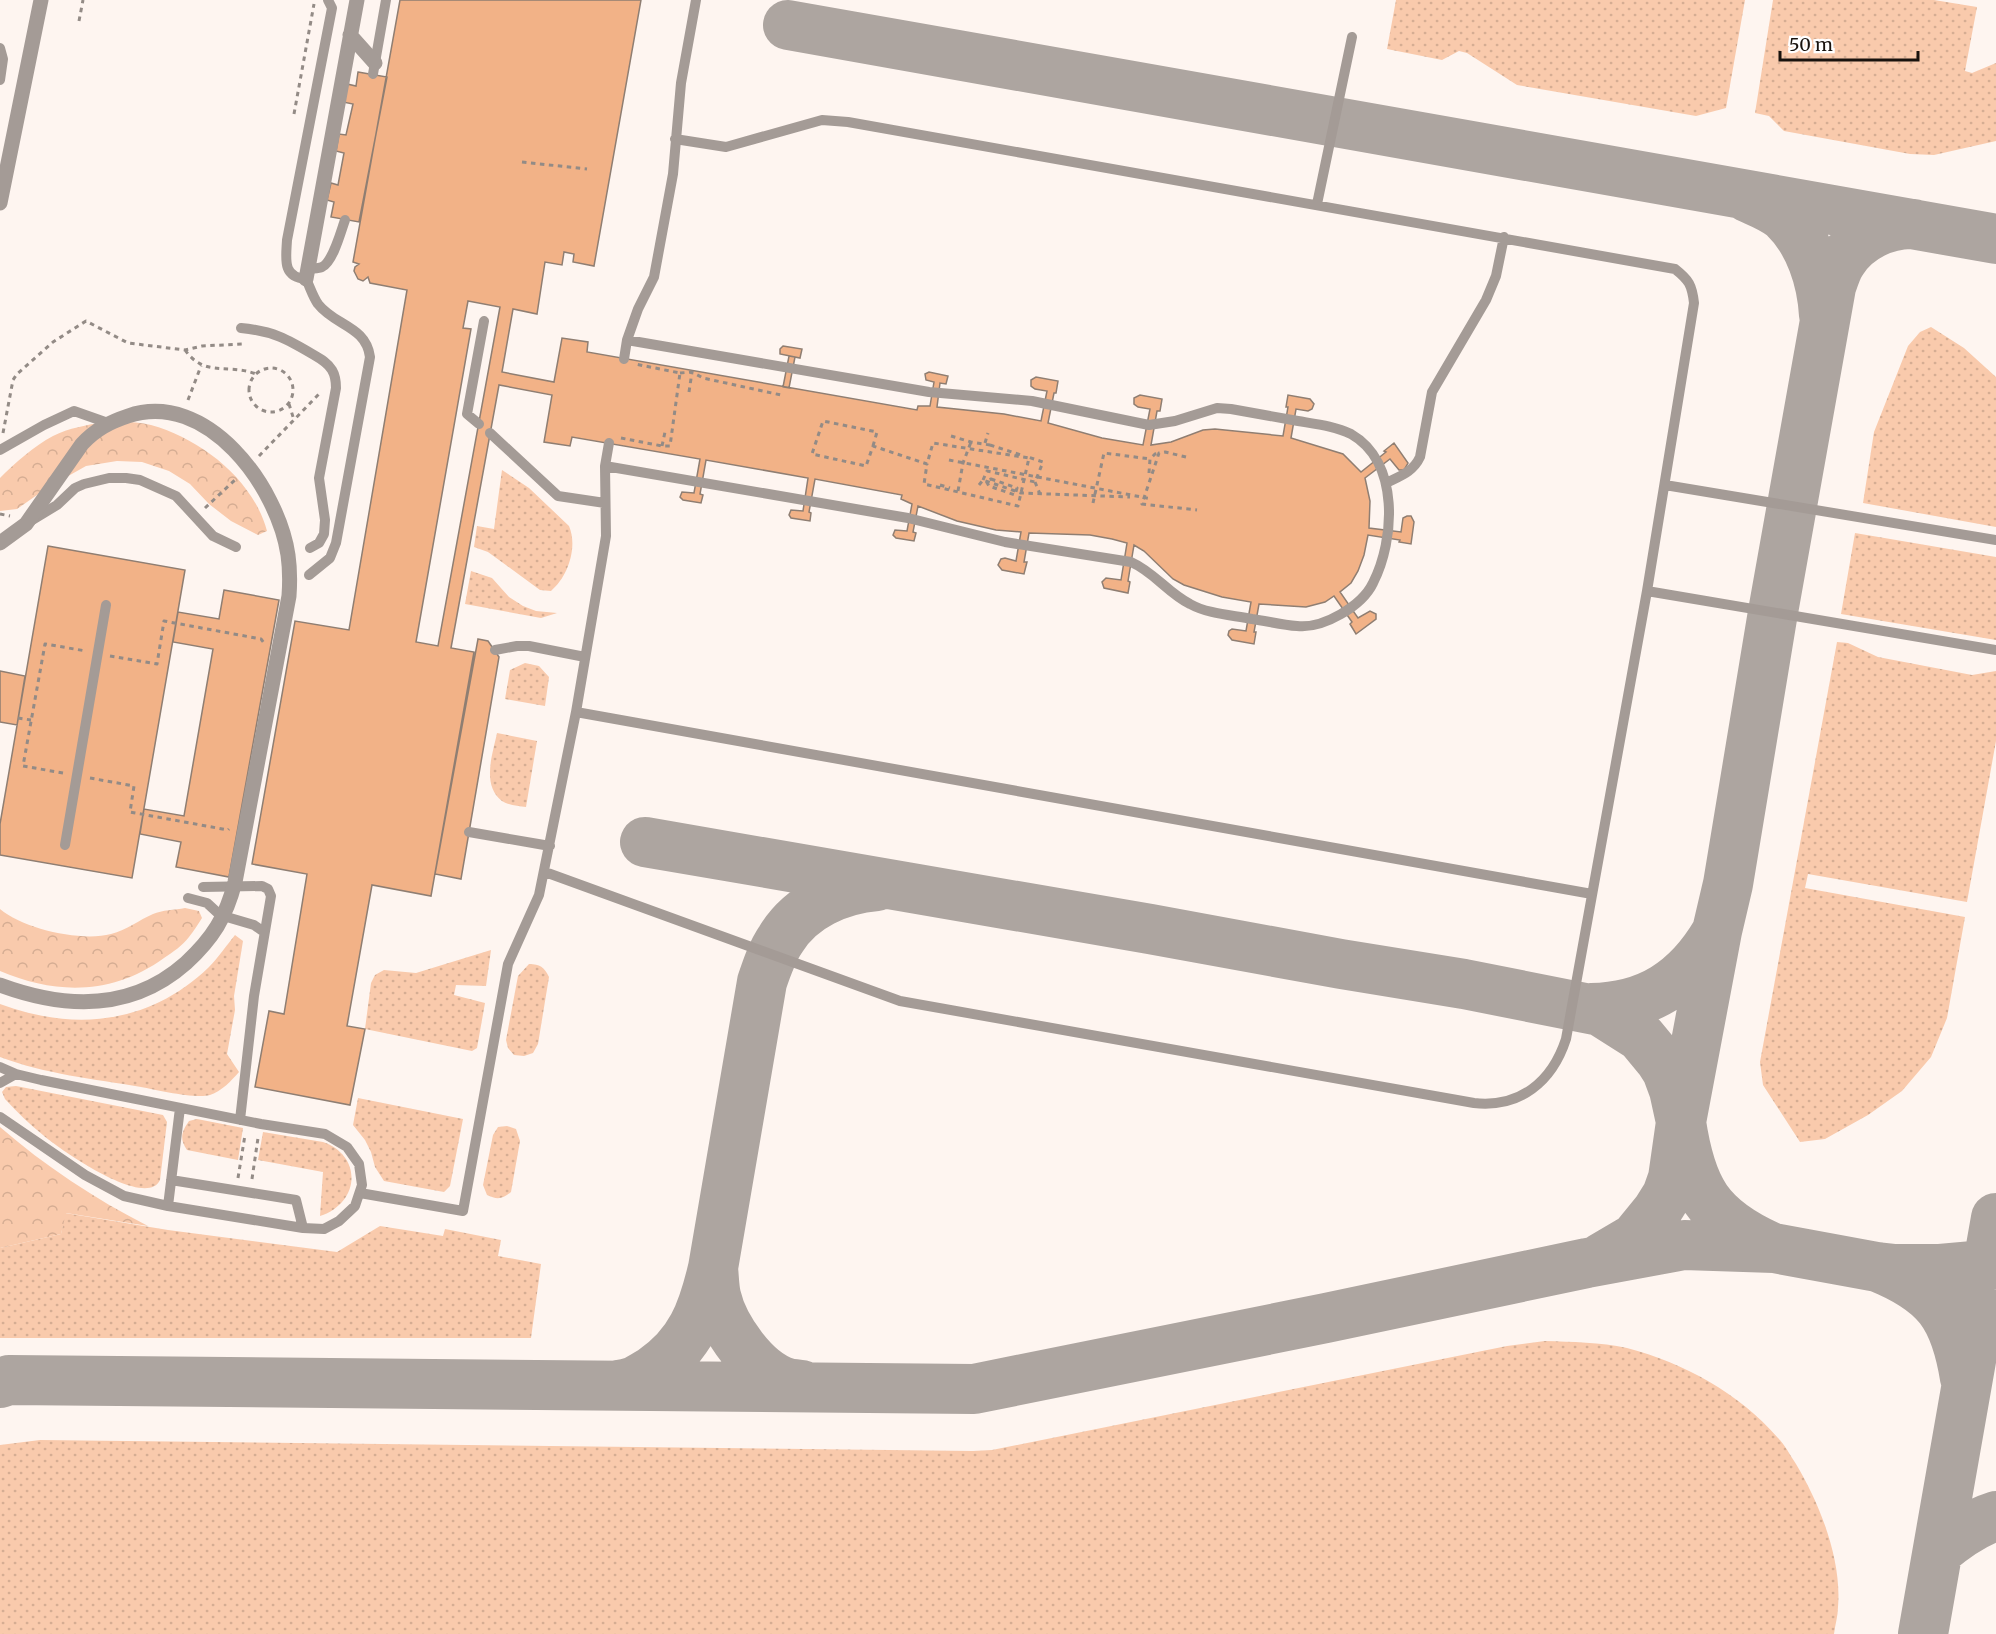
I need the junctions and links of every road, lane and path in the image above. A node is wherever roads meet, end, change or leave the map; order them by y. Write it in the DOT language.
graph roads {
  1 [pos="41,0"];
  2 [pos="83,0"];
  3 [pos="315,0"];
  4 [pos="328,0"];
  5 [pos="357,0"];
  6 [pos="386,0"];
  7 [pos="696,0"];
  8 [pos="79,21"];
  9 [pos="350,35"];
  10 [pos="1352,37"];
  11 [pos="0,48"];
  12 [pos="374,69"];
  13 [pos="0,80"];
  14 [pos="294,114"];
  15 [pos="675,139"];
  16 [pos="522,162"];
  17 [pos="0,169"];
  18 [pos="587,170"];
  19 [pos="1,200"];
  20 [pos="1317,204"];
  21 [pos="345,220"];
  22 [pos="1504,237"];
  23 [pos="307,274"];
  24 [pos="484,321"];
  25 [pos="241,328"];
  26 [pos="627,340"];
  27 [pos="246,344"];
  28 [pos="185,350"];
  29 [pos="624,359"];
  30 [pos="636,364"];
  31 [pos="201,366"];
  32 [pos="692,372"];
  33 [pos="680,373"];
  34 [pos="256,374"];
  35 [pos="323,389"];
  36 [pos="689,392"];
  37 [pos="781,395"];
  38 [pos="289,404"];
  39 [pos="182,416"];
  40 [pos="294,420"];
  41 [pos="108,423"];
  42 [pos="479,424"];
  43 [pos="665,432"];
  44 [pos="490,433"];
  45 [pos="988,433"];
  46 [pos="951,436"];
  47 [pos="613,440"];
  48 [pos="971,442"];
  49 [pos="985,443"];
  50 [pos="662,446"];
  51 [pos="873,446"];
  52 [pos="0,449"];
  53 [pos="1161,453"];
  54 [pos="1186,457"];
  55 [pos="1150,459"];
  56 [pos="949,460"];
  57 [pos="963,463"];
  58 [pos="927,464"];
  59 [pos="249,466"];
  60 [pos="605,466"];
  61 [pos="984,481"];
  62 [pos="1035,482"];
  63 [pos="1386,483"];
  64 [pos="940,485"];
  65 [pos="979,485"];
  66 [pos="1665,485"];
  67 [pos="958,491"];
  68 [pos="1019,493"];
  69 [pos="1040,496"];
  70 [pos="1130,497"];
  71 [pos="1146,498"];
  72 [pos="1152,499"];
  73 [pos="605,503"];
  74 [pos="1093,503"];
  75 [pos="1017,505"];
  76 [pos="1197,510"];
  77 [pos="196,516"];
  78 [pos="26,524"];
  79 [pos="1996,540"];
  80 [pos="0,543"];
  81 [pos="236,547"];
  82 [pos="310,549"];
  83 [pos="309,575"];
  84 [pos="1647,591"];
  85 [pos="106,606"];
  86 [pos="495,650"];
  87 [pos="1996,650"];
  88 [pos="98,654"];
  89 [pos="585,657"];
  90 [pos="275,665"];
  91 [pos="576,712"];
  92 [pos="18,718"];
  93 [pos="31,720"];
  94 [pos="77,776"];
  95 [pos="230,821"];
  96 [pos="469,832"];
  97 [pos="65,845"];
  98 [pos="549,846"];
  99 [pos="545,872"];
  100 [pos="202,887"];
  101 [pos="1592,894"];
  102 [pos="188,898"];
  103 [pos="264,932"];
  104 [pos="0,985"];
  105 [pos="0,1067"];
  106 [pos="16,1074"];
  107 [pos="0,1083"];
  108 [pos="180,1108"];
  109 [pos="0,1117"];
  110 [pos="244,1120"];
  111 [pos="261,1124"];
  112 [pos="171,1180"];
  113 [pos="235,1190"];
  114 [pos="249,1193"];
  115 [pos="360,1193"];
  116 [pos="168,1206"];
  117 [pos="303,1228"];
  1 -- 19 [label="street"];
  2 -- 8 [label="path"];
  3 -- 14 [label="path"];
  4 -- 23 [label="lane"];
  5 -- 9 [label="street"];
  6 -- 12 [label="lane"];
  7 -- 15 [label="lane"];
  9 -- 12 [label="street"];
  9 -- 23 [label="street"];
  10 -- 20 [label="lane"];
  11 -- 13 [label="lane"];
  15 -- 20 [label="lane"];
  15 -- 26 [label="lane"];
  16 -- 18 [label="path"];
  17 -- 19 [label="lane"];
  20 -- 22 [label="lane"];
  21 -- 23 [label="lane"];
  22 -- 63 [label="lane"];
  22 -- 66 [label="lane"];
  23 -- 83 [label="lane"];
  24 -- 42 [label="lane"];
  25 -- 82 [label="lane"];
  26 -- 29 [label="lane"];
  26 -- 63 [label="lane"];
  27 -- 28 [label="path"];
  28 -- 31 [label="path"];
  28 -- 52 [label="path"];
  30 -- 33 [label="path"];
  31 -- 34 [label="path"];
  31 -- 39 [label="path"];
  32 -- 33 [label="path"];
  32 -- 36 [label="path"];
  32 -- 37 [label="path"];
  33 -- 50 [label="path"];
  34 -- 38 [label="path"];
  34 -- 38 [label="path"];
  35 -- 40 [label="path"];
  38 -- 40 [label="path"];
  39 -- 41 [label="street"];
  39 -- 59 [label="street"];
  40 -- 59 [label="path"];
  41 -- 52 [label="lane"];
  41 -- 78 [label="street"];
  43 -- 50 [label="path"];
  44 -- 73 [label="lane"];
  45 -- 49 [label="path"];
  46 -- 48 [label="path"];
  47 -- 50 [label="path"];
  47 -- 60 [label="lane"];
  48 -- 49 [label="path"];
  48 -- 57 [label="path"];
  49 -- 62 [label="path"];
  51 -- 51 [label="path"];
  51 -- 58 [label="path"];
  53 -- 55 [label="path"];
  54 -- 76 [label="path"];
  55 -- 71 [label="path"];
  55 -- 74 [label="path"];
  56 -- 57 [label="path"];
  57 -- 67 [label="path"];
  57 -- 71 [label="path"];
  58 -- 68 [label="path"];
  58 -- 68 [label="path"];
  59 -- 77 [label="path"];
  59 -- 90 [label="street"];
  60 -- 63 [label="lane"];
  60 -- 73 [label="lane"];
  61 -- 62 [label="path"];
  61 -- 65 [label="path"];
  61 -- 68 [label="path"];
  61 -- 68 [label="path"];
  62 -- 69 [label="path"];
  64 -- 67 [label="path"];
  66 -- 79 [label="lane"];
  66 -- 84 [label="lane"];
  67 -- 75 [label="path"];
  68 -- 70 [label="path"];
  71 -- 72 [label="path"];
  73 -- 89 [label="lane"];
  77 -- 78 [label="lane"];
  77 -- 81 [label="lane"];
  78 -- 80 [label="street"];
  84 -- 87 [label="lane"];
  84 -- 101 [label="lane"];
  85 -- 88 [label="lane"];
  86 -- 89 [label="lane"];
  88 -- 90 [label="path"];
  88 -- 93 [label="path"];
  88 -- 94 [label="lane"];
  89 -- 91 [label="lane"];
  90 -- 104 [label="street"];
  91 -- 98 [label="lane"];
  91 -- 101 [label="lane"];
  92 -- 93 [label="path"];
  93 -- 94 [label="path"];
  94 -- 95 [label="path"];
  94 -- 97 [label="lane"];
  96 -- 98 [label="lane"];
  98 -- 99 [label="lane"];
  99 -- 101 [label="lane"];
  99 -- 115 [label="lane"];
  100 -- 103 [label="lane"];
  102 -- 103 [label="lane"];
  103 -- 110 [label="lane"];
  105 -- 106 [label="lane"];
  106 -- 107 [label="lane"];
  106 -- 108 [label="lane"];
  108 -- 110 [label="lane"];
  108 -- 112 [label="lane"];
  109 -- 116 [label="lane"];
  110 -- 111 [label="lane"];
  110 -- 113 [label="path"];
  111 -- 114 [label="path"];
  111 -- 115 [label="lane"];
  112 -- 113 [label="lane"];
  112 -- 116 [label="lane"];
  113 -- 114 [label="lane"];
  114 -- 117 [label="lane"];
  115 -- 117 [label="lane"];
  116 -- 117 [label="lane"];
}
